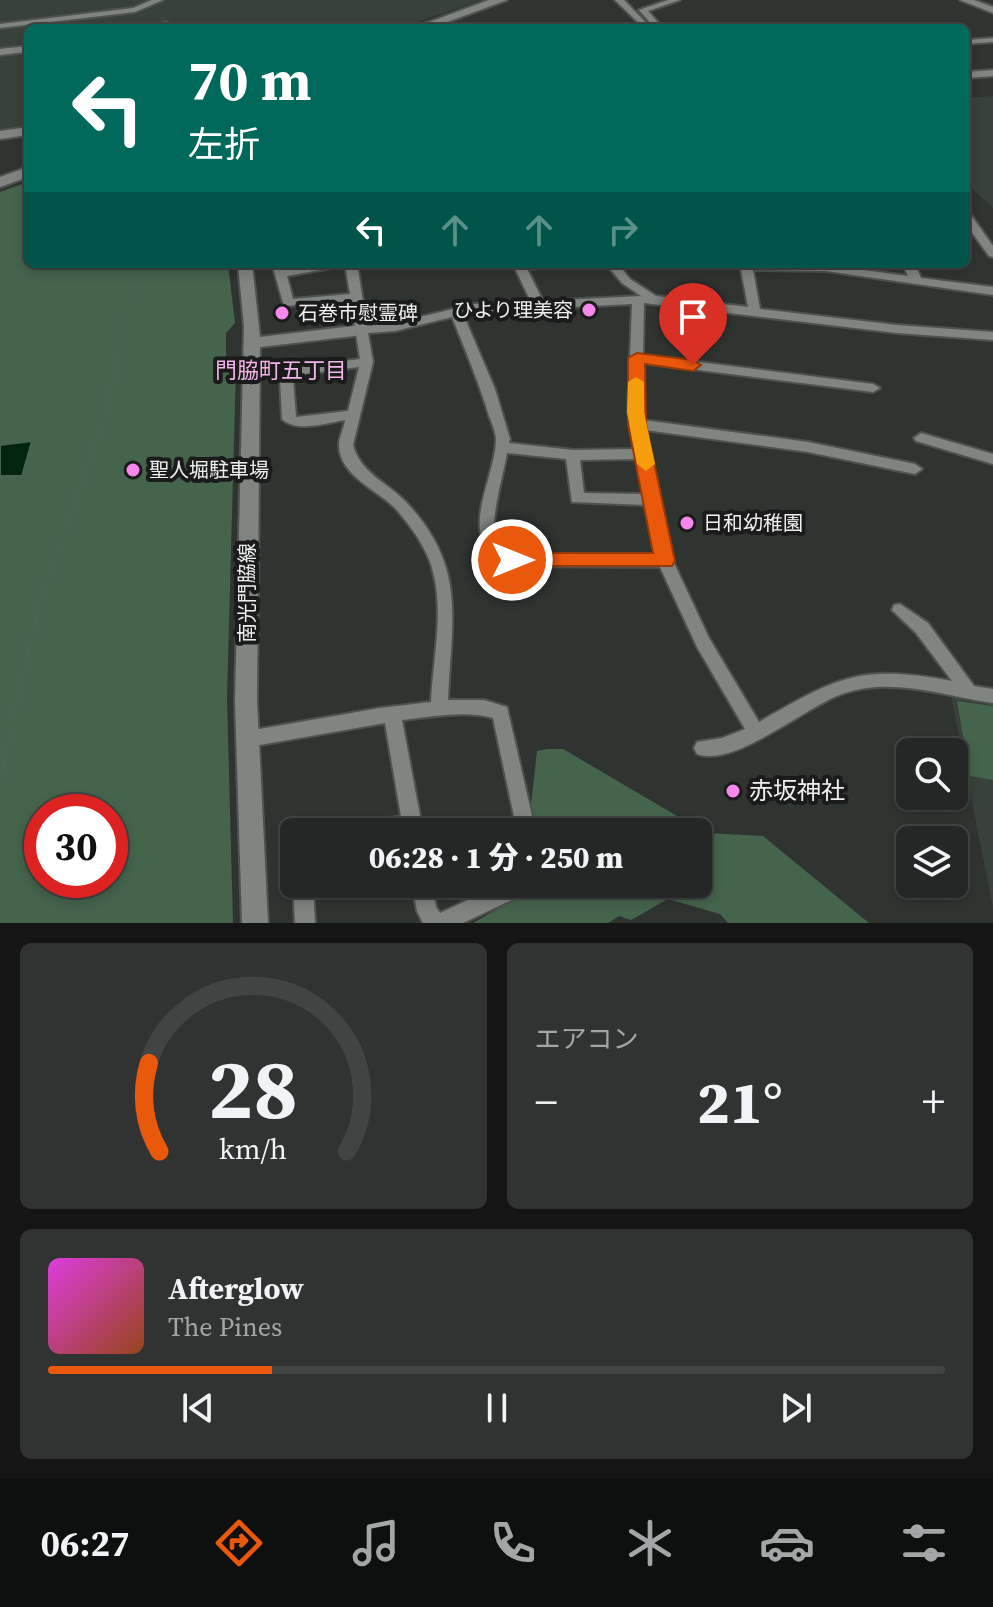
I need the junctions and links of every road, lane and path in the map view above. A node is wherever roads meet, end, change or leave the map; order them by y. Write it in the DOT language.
graph roads {
  1 [pos="159,0"];
  2 [pos="501,0"];
  3 [pos="619,0"];
  4 [pos="676,0"];
  5 [pos="965,0"];
  6 [pos="980,2"];
  7 [pos="993,10"];
  8 [pos="643,18"];
  9 [pos="431,24"];
  10 [pos="646,24"];
  11 [pos="653,24"];
  12 [pos="0,26"];
  13 [pos="993,40"];
  14 [pos="970,42"];
  15 [pos="24,49"];
  16 [pos="0,52"];
  17 [pos="993,73"];
  18 [pos="970,75"];
  19 [pos="24,132"];
  20 [pos="0,135"];
  21 [pos="24,173"];
  22 [pos="0,182"];
  23 [pos="970,222"];
  24 [pos="993,254"];
  25 [pos="245,268"];
  26 [pos="352,268"];
  27 [pos="520,268"];
  28 [pos="615,268"];
  29 [pos="747,268"];
  30 [pos="838,268"];
  31 [pos="911,268"];
  32 [pos="280,269"];
  33 [pos="916,280"];
  34 [pos="993,291"];
  35 [pos="356,297"];
  36 [pos="646,300"];
  37 [pos="539,305"];
  38 [pos="456,312"];
  39 [pos="755,312"];
  40 [pos="362,330"];
  41 [pos="993,336"];
  42 [pos="252,343"];
  43 [pos="637,358"];
  44 [pos="367,362"];
  45 [pos="873,388"];
  46 [pos="353,415"];
  47 [pos="637,424"];
  48 [pos="921,438"];
  49 [pos="501,447"];
  50 [pos="643,454"];
  51 [pos="573,455"];
  52 [pos="993,459"];
  53 [pos="915,469"];
  54 [pos="651,500"];
  55 [pos="665,561"];
  56 [pos="900,610"];
  57 [pos="970,693"];
  58 [pos="993,696"];
  59 [pos="439,708"];
  60 [pos="392,715"];
  61 [pos="755,731"];
  62 [pos="248,739"];
  63 [pos="703,748"];
  64 [pos="410,818"];
  65 [pos="523,818"];
  66 [pos="304,898"];
  67 [pos="425,898"];
  68 [pos="494,898"];
  69 [pos="255,923"];
  70 [pos="305,923"];
  71 [pos="435,923"];
  72 [pos="441,923"];
  1 -- 12 [label="street"];
  2 -- 9 [label="main road"];
  3 -- 8 [label="street"];
  4 -- 8 [label="street"];
  5 -- 6 [label="street"];
  6 -- 7 [label="street"];
  8 -- 10 [label="street"];
  8 -- 11 [label="street"];
  13 -- 14 [label="street"];
  15 -- 16 [label="street"];
  17 -- 18 [label="street"];
  19 -- 20 [label="street"];
  21 -- 22 [label="main road"];
  23 -- 24 [label="street"];
  25 -- 42 [label="street, 南光門脇線"];
  26 -- 35 [label="street"];
  27 -- 37 [label="street"];
  28 -- 36 [label="street"];
  29 -- 39 [label="street"];
  30 -- 33 [label="street"];
  31 -- 33 [label="street"];
  32 -- 35 [label="street"];
  33 -- 34 [label="street"];
  35 -- 40 [label="street"];
  36 -- 37 [label="street"];
  36 -- 39 [label="street"];
  36 -- 43 [label="street"];
  37 -- 38 [label="street"];
  38 -- 40 [label="street"];
  38 -- 49 [label="street"];
  39 -- 41 [label="street"];
  40 -- 42 [label="street"];
  40 -- 44 [label="street"];
  42 -- 62 [label="street, 南光門脇線"];
  43 -- 45 [label="street"];
  43 -- 47 [label="street"];
  44 -- 46 [label="street"];
  44 -- 46 [label="street"];
  46 -- 59 [label="street"];
  47 -- 50 [label="street"];
  47 -- 53 [label="street"];
  48 -- 52 [label="street"];
  49 -- 51 [label="street"];
  49 -- 55 [label="street"];
  50 -- 51 [label="street"];
  50 -- 54 [label="street"];
  51 -- 54 [label="street"];
  54 -- 55 [label="street"];
  55 -- 61 [label="street"];
  56 -- 57 [label="street"];
  57 -- 58 [label="street"];
  57 -- 61 [label="street"];
  59 -- 60 [label="street"];
  59 -- 65 [label="street"];
  60 -- 62 [label="street"];
  60 -- 64 [label="street"];
  61 -- 63 [label="street"];
  62 -- 69 [label="street, 南光門脇線"];
  66 -- 70 [label="street"];
  67 -- 71 [label="street"];
  68 -- 72 [label="street"];
}
